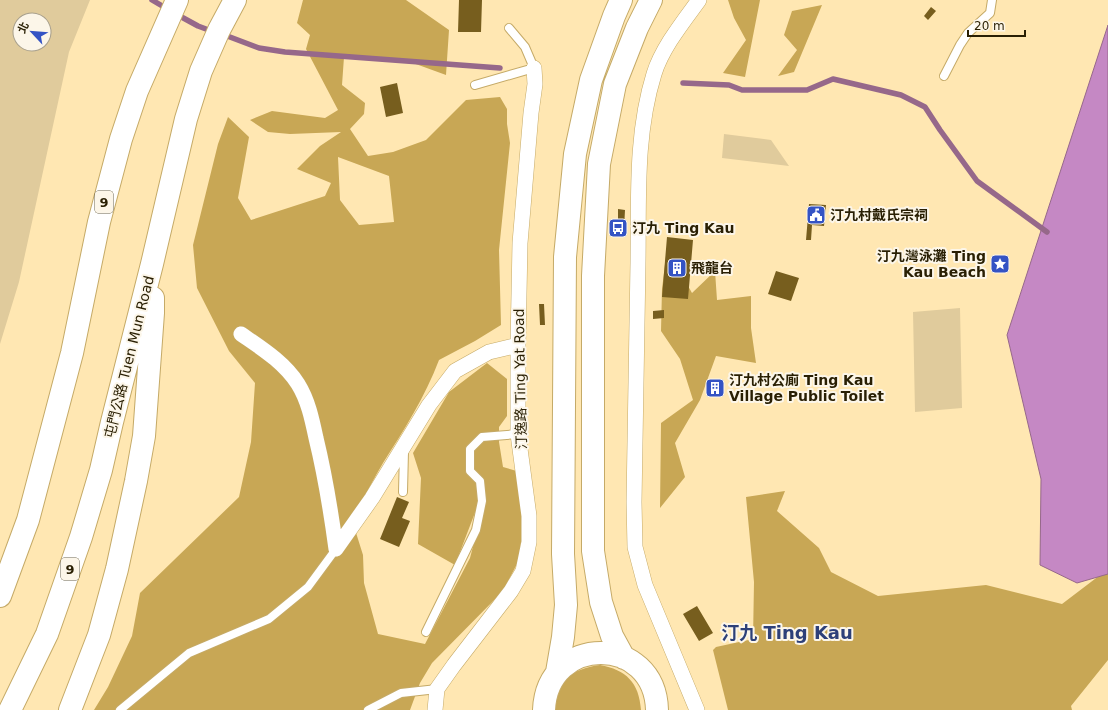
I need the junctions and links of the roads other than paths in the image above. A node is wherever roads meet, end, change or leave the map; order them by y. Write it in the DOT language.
graph roads {
  1 [pos="177,0"];
  2 [pos="235,0"];
  3 [pos="621,0"];
  4 [pos="651,0"];
  5 [pos="699,0"];
  6 [pos="992,0"];
  7 [pos="508,28"];
  8 [pos="534,68"];
  9 [pos="944,76"];
  10 [pos="475,85"];
  11 [pos="152,264"];
  12 [pos="241,334"];
  13 [pos="518,345"];
  14 [pos="518,434"];
  15 [pos="404,447"];
  16 [pos="402,492"];
  17 [pos="336,549"];
  18 [pos="0,596"];
  19 [pos="426,632"];
  20 [pos="624,658"];
  21 [pos="557,672"];
  22 [pos="437,689"];
  23 [pos="10,710"];
  24 [pos="70,710"];
  25 [pos="120,710"];
  26 [pos="368,710"];
  27 [pos="435,710"];
  28 [pos="544,710"];
  29 [pos="656,710"];
  30 [pos="697,710"];
  1 -- 18 [label="main road, 9"];
  2 -- 11 [label="main road, 屯門公路 Tuen Mun Road / 9"];
  3 -- 21 [label="main road"];
  4 -- 20 [label="main road"];
  5 -- 30 [label="street"];
  6 -- 9 [label="lane"];
  7 -- 8 [label="lane"];
  8 -- 10 [label="lane"];
  8 -- 13 [label="street, 汀逸路 Ting Yat Road"];
  11 -- 23 [label="main road, 屯門公路 Tuen Mun Road / 9"];
  11 -- 24 [label="main road"];
  12 -- 17 [label="street"];
  13 -- 14 [label="street, 汀逸路 Ting Yat Road"];
  13 -- 15 [label="street"];
  14 -- 19 [label="lane"];
  14 -- 22 [label="street, 汀逸路 Ting Yat Road"];
  15 -- 16 [label="lane"];
  15 -- 17 [label="street"];
  17 -- 25 [label="lane"];
  20 -- 21 [label="main road"];
  20 -- 29 [label="main road"];
  21 -- 28 [label="main road"];
  22 -- 26 [label="lane"];
  22 -- 27 [label="street, 汀逸路 Ting Yat Road"];
}
